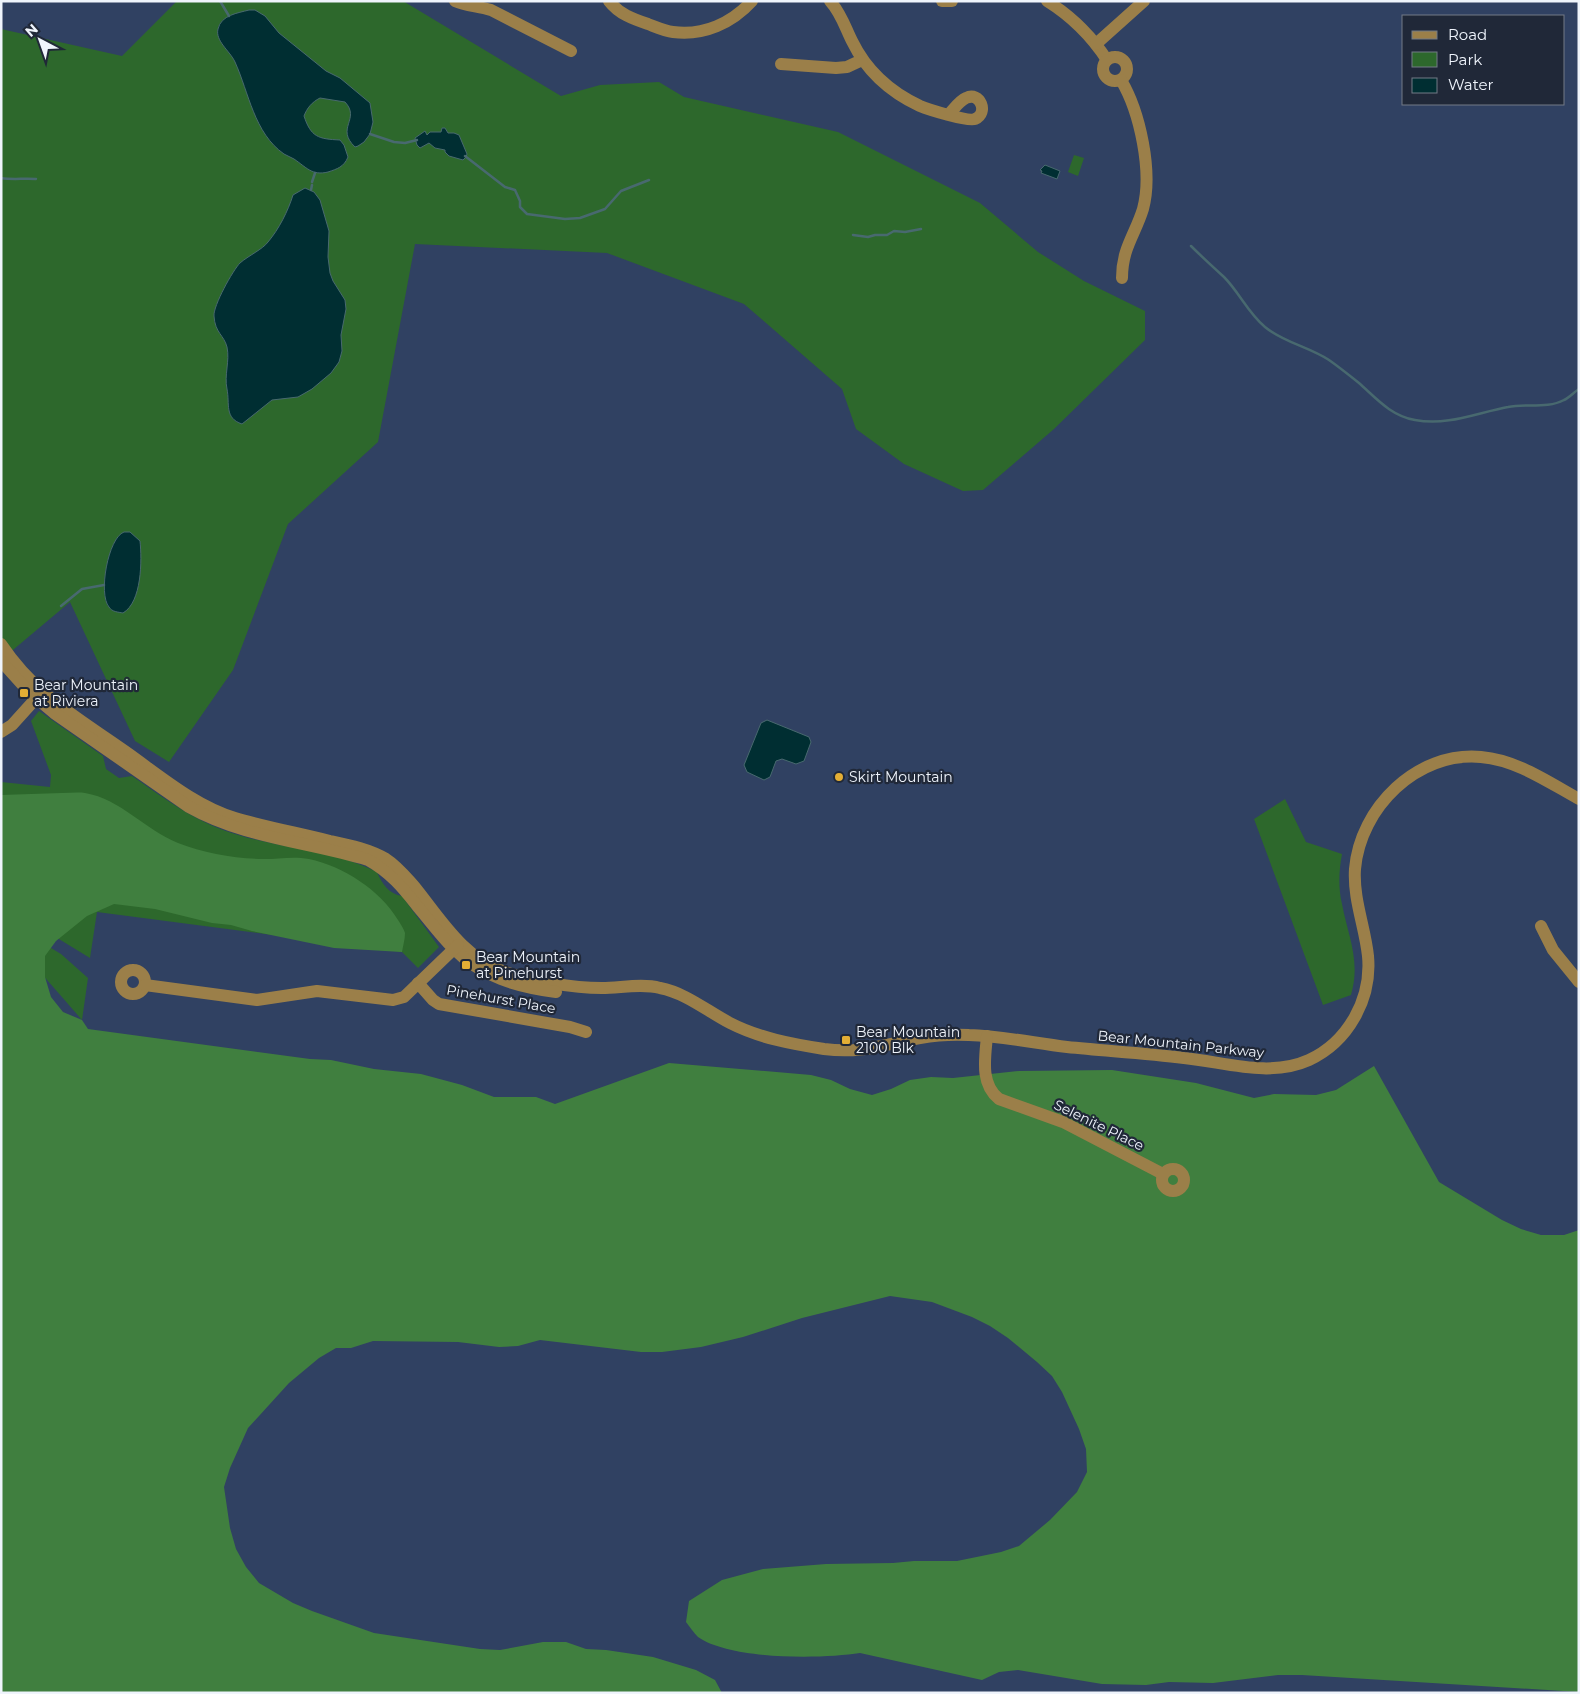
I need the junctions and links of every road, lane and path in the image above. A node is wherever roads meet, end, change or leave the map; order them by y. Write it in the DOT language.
graph roads {
  1 [pos="455,1"];
  2 [pos="609,1"];
  3 [pos="752,1"];
  4 [pos="830,1"];
  5 [pos="942,1"];
  6 [pos="952,1"];
  7 [pos="1047,1"];
  8 [pos="1144,1"];
  9 [pos="1096,44"];
  10 [pos="571,51"];
  11 [pos="862,60"];
  12 [pos="781,64"];
  13 [pos="949,114"];
  14 [pos="1122,278"];
  15 [pos="1,644"];
  16 [pos="1,661"];
  17 [pos="39,695"];
  18 [pos="1,732"];
  19 [pos="1579,799"];
  20 [pos="1541,926"];
  21 [pos="457,946"];
  22 [pos="1579,982"];
  23 [pos="418,983"];
  24 [pos="144,985"];
  25 [pos="586,1032"];
  26 [pos="987,1036"];
  27 [pos="1163,1174"];
  1 -- 10 [label="street"];
  2 -- 3 [label="street"];
  4 -- 11 [label="street"];
  5 -- 6 [label="street"];
  7 -- 9 [label="street"];
  8 -- 9 [label="street"];
  9 -- 14 [label="street"];
  11 -- 12 [label="street"];
  11 -- 13 [label="street"];
  15 -- 17 [label="street, Bear Mountain Parkway"];
  16 -- 17 [label="street, Bear Mountain Parkway"];
  17 -- 18 [label="street"];
  17 -- 21 [label="street, Bear Mountain Parkway"];
  19 -- 26 [label="street, Bear Mountain Parkway"];
  20 -- 22 [label="street"];
  21 -- 23 [label="street"];
  21 -- 26 [label="street, Bear Mountain Parkway"];
  23 -- 24 [label="street"];
  23 -- 25 [label="street, Pinehurst Place"];
  26 -- 27 [label="street, Selenite Place"];
}
